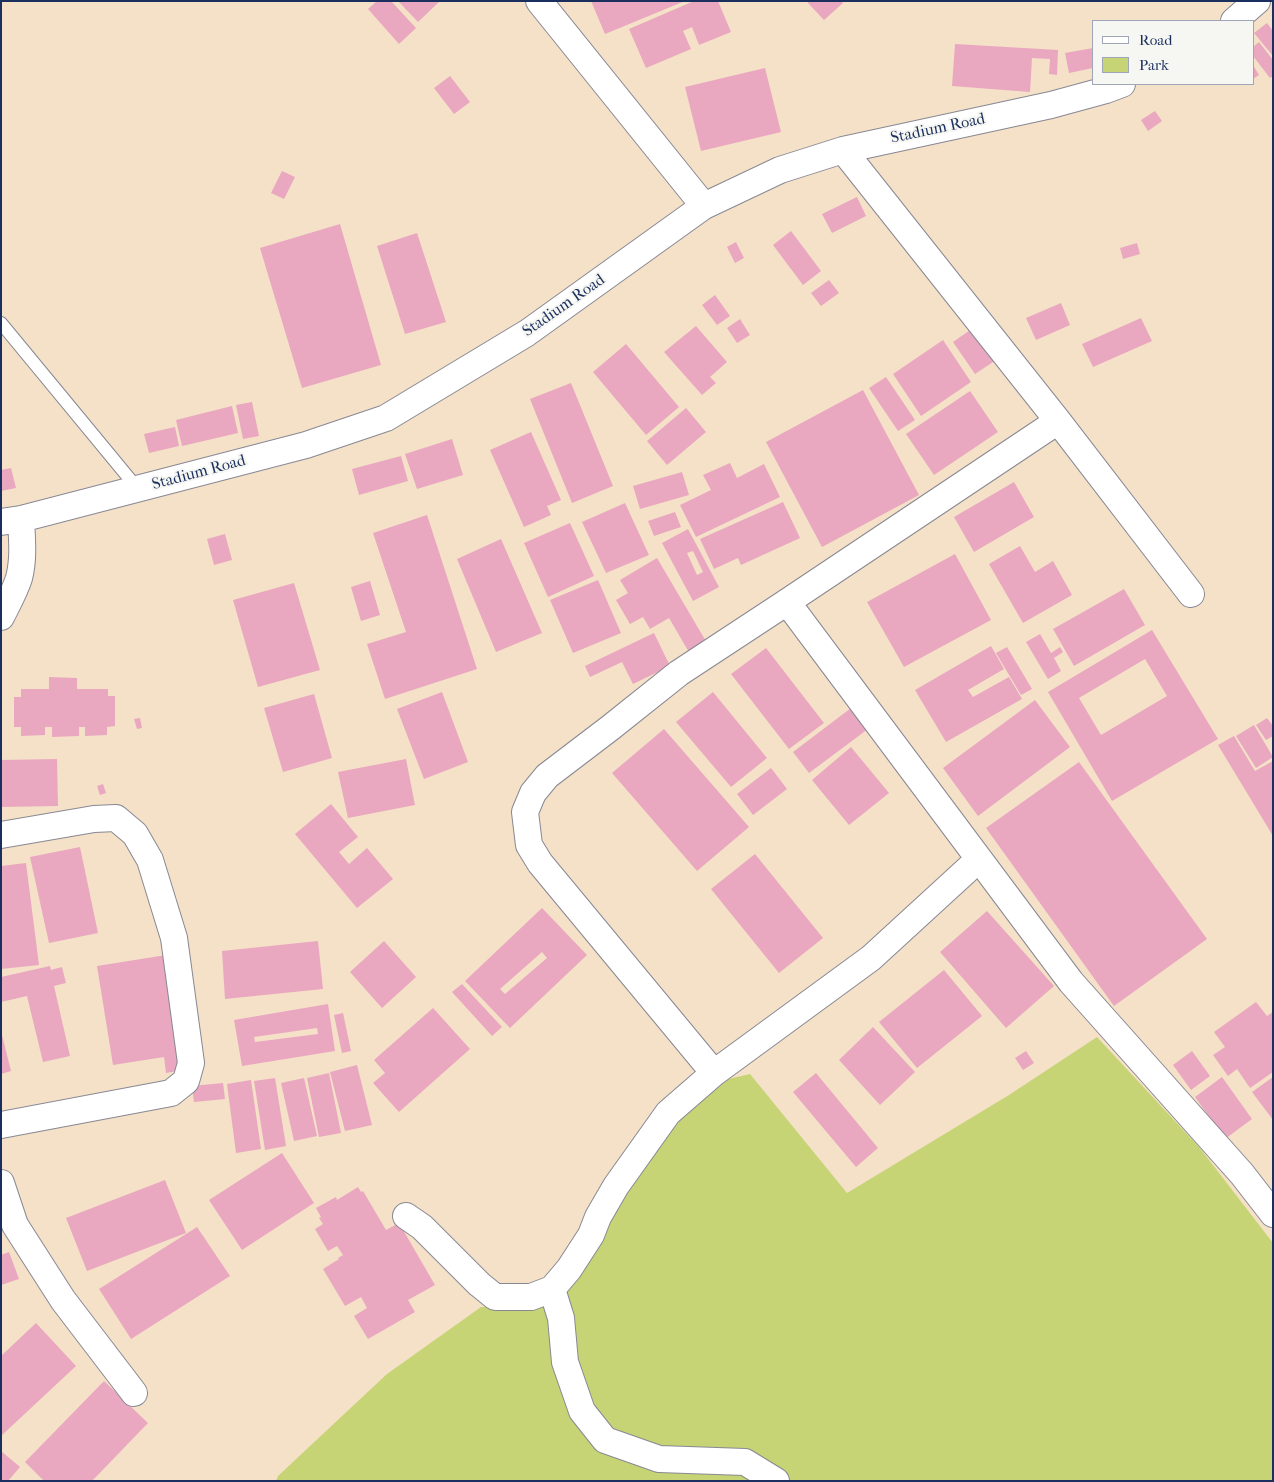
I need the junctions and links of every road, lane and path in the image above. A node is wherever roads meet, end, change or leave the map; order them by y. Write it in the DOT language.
graph roads {
  1 [pos="539,1"];
  2 [pos="1256,1"];
  3 [pos="1235,20"];
  4 [pos="1119,85"];
  5 [pos="843,150"];
  6 [pos="704,206"];
  7 [pos="1,323"];
  8 [pos="1058,421"];
  9 [pos="138,489"];
  10 [pos="11,521"];
  11 [pos="1191,594"];
  12 [pos="787,602"];
  13 [pos="1,618"];
  14 [pos="1,835"];
  15 [pos="979,859"];
  16 [pos="714,1073"];
  17 [pos="1,1125"];
  18 [pos="1,1183"];
  19 [pos="1271,1207"];
  20 [pos="406,1216"];
  21 [pos="552,1289"];
  22 [pos="134,1393"];
  23 [pos="776,1481"];
  1 -- 6 [label="street"];
  2 -- 3 [label="street"];
  4 -- 5 [label="street, Stadium Road"];
  5 -- 6 [label="street, Stadium Road"];
  5 -- 8 [label="street"];
  6 -- 9 [label="street, Stadium Road"];
  7 -- 9 [label="lane"];
  8 -- 11 [label="street"];
  8 -- 12 [label="street"];
  9 -- 10 [label="street, Stadium Road"];
  10 -- 13 [label="street"];
  12 -- 15 [label="street"];
  12 -- 16 [label="street"];
  14 -- 17 [label="street"];
  15 -- 16 [label="street"];
  15 -- 19 [label="street"];
  16 -- 21 [label="street"];
  18 -- 22 [label="street"];
  20 -- 21 [label="street"];
  21 -- 23 [label="street"];
}
